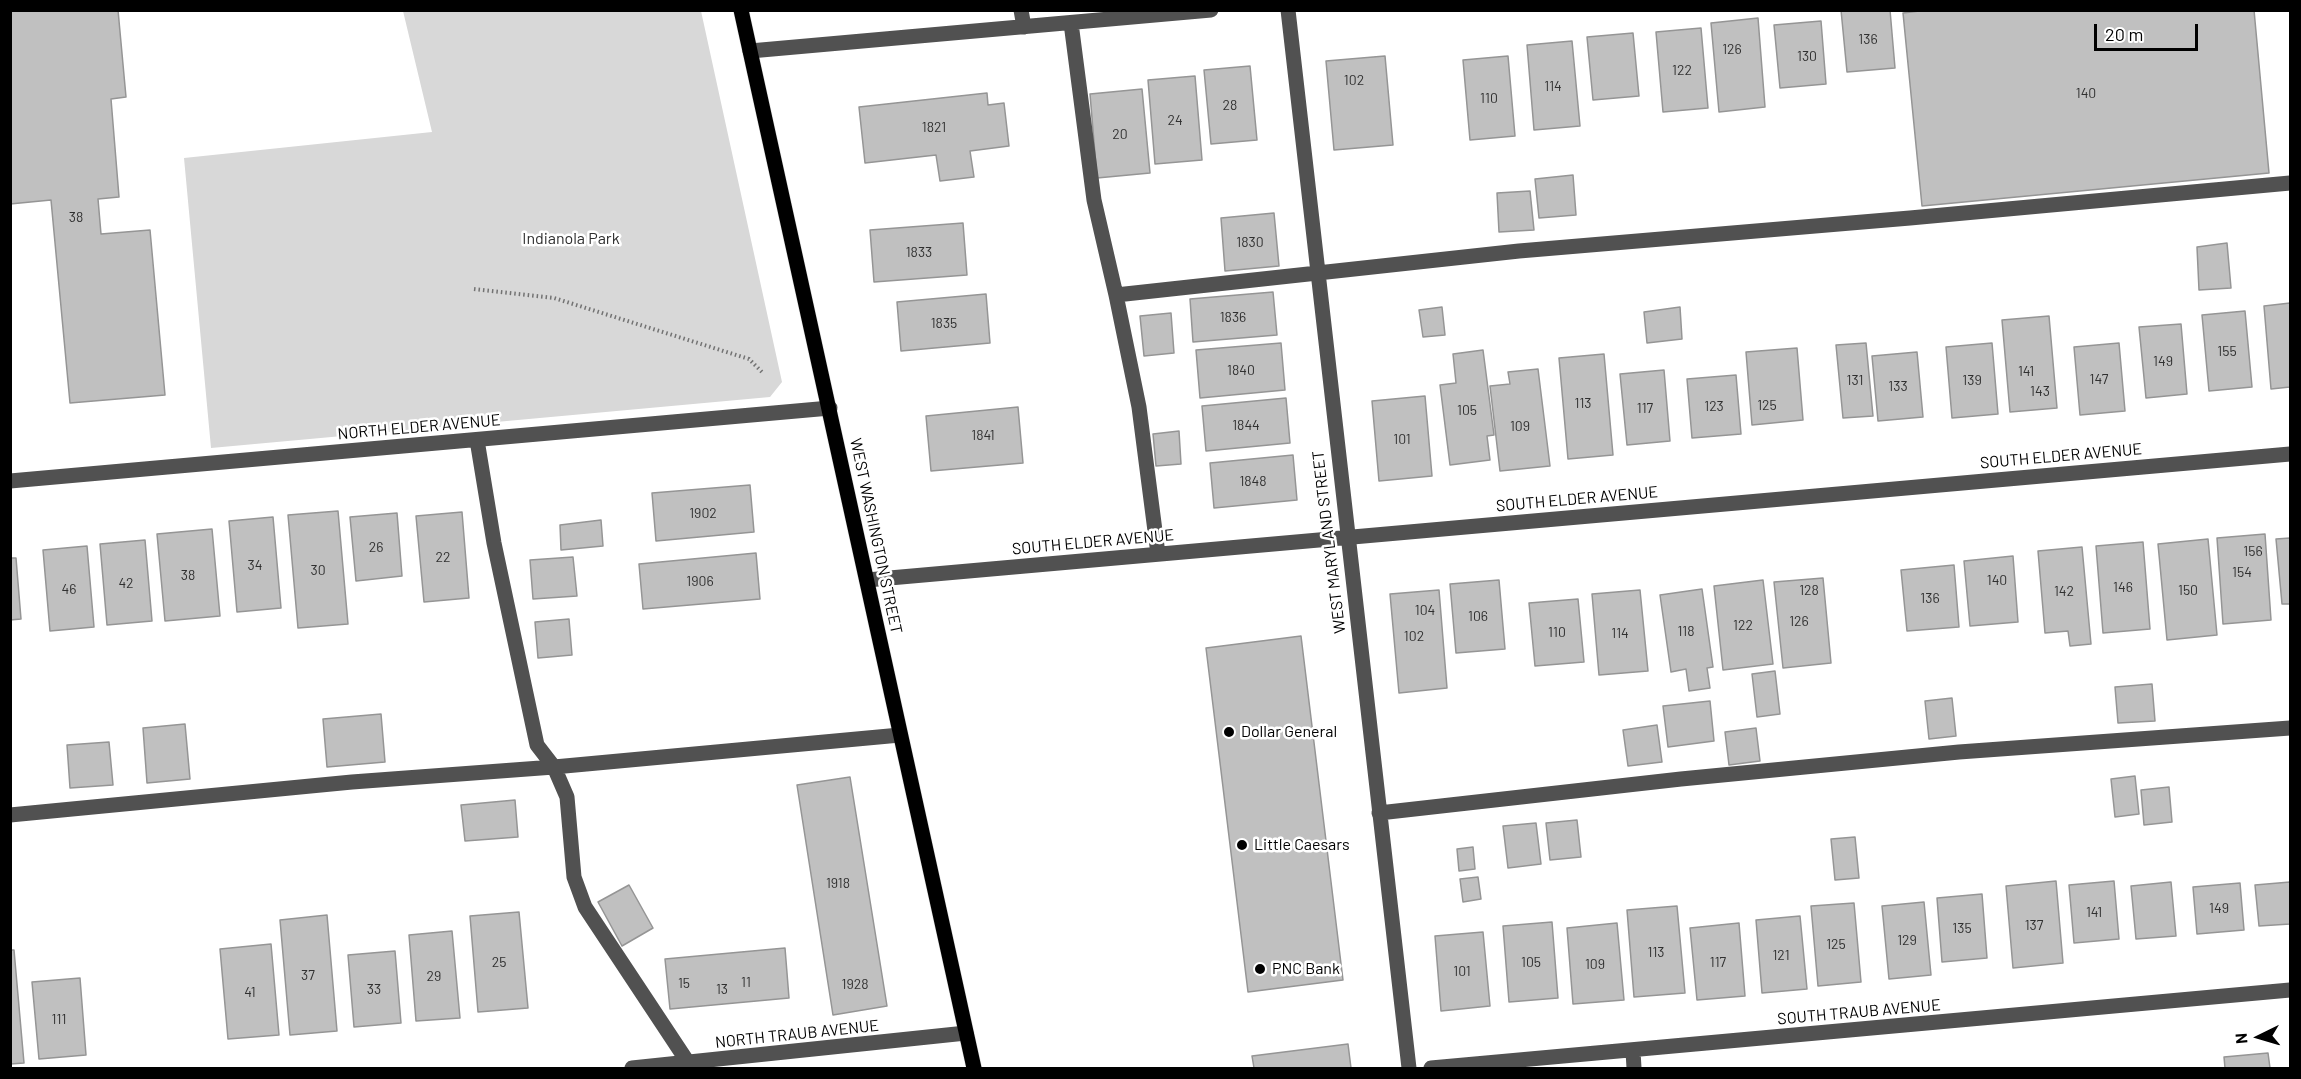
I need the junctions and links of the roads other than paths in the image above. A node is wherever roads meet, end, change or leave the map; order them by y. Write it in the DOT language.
graph roads {
  1 [pos="741,10"];
  2 [pos="1021,10"];
  3 [pos="1211,10"];
  4 [pos="1288,10"];
  5 [pos="1071,23"];
  6 [pos="1024,27"];
  7 [pos="750,51"];
  8 [pos="2290,183"];
  9 [pos="1317,274"];
  10 [pos="1116,295"];
  11 [pos="830,408"];
  12 [pos="477,440"];
  13 [pos="2290,454"];
  14 [pos="10,481"];
  15 [pos="1347,537"];
  16 [pos="1158,554"];
  17 [pos="867,580"];
  18 [pos="2290,728"];
  19 [pos="900,735"];
  20 [pos="554,767"];
  21 [pos="1379,813"];
  22 [pos="10,815"];
  23 [pos="2290,990"];
  24 [pos="966,1033"];
  25 [pos="1633,1050"];
  26 [pos="689,1066"];
  27 [pos="632,1068"];
  28 [pos="974,1068"];
  29 [pos="1409,1068"];
  30 [pos="1431,1068"];
  31 [pos="1634,1068"];
  1 -- 7 [label="main road, WEST WASHINGTON STREET"];
  2 -- 6 [label="street"];
  3 -- 5 [label="street"];
  4 -- 9 [label="street, WEST MARYLAND STREET"];
  5 -- 6 [label="street"];
  5 -- 10 [label="street"];
  6 -- 7 [label="street"];
  7 -- 11 [label="main road, WEST WASHINGTON STREET"];
  8 -- 9 [label="street"];
  9 -- 10 [label="street"];
  9 -- 15 [label="street, WEST MARYLAND STREET"];
  10 -- 16 [label="street"];
  11 -- 12 [label="street, NORTH ELDER AVENUE"];
  11 -- 17 [label="main road, WEST WASHINGTON STREET"];
  12 -- 14 [label="street, NORTH ELDER AVENUE"];
  12 -- 20 [label="street"];
  13 -- 15 [label="street, SOUTH ELDER AVENUE"];
  15 -- 16 [label="street, SOUTH ELDER AVENUE"];
  15 -- 21 [label="street, WEST MARYLAND STREET"];
  16 -- 17 [label="street, SOUTH ELDER AVENUE"];
  17 -- 19 [label="main road, WEST WASHINGTON STREET"];
  18 -- 21 [label="street"];
  19 -- 20 [label="street"];
  19 -- 24 [label="main road, WEST WASHINGTON STREET"];
  20 -- 22 [label="street"];
  20 -- 26 [label="street"];
  21 -- 29 [label="street, WEST MARYLAND STREET"];
  23 -- 25 [label="street, SOUTH TRAUB AVENUE"];
  24 -- 26 [label="street, NORTH TRAUB AVENUE"];
  24 -- 28 [label="main road, WEST WASHINGTON STREET"];
  25 -- 30 [label="street, SOUTH TRAUB AVENUE"];
  25 -- 31 [label="street"];
  26 -- 27 [label="street, NORTH TRAUB AVENUE"];
}
